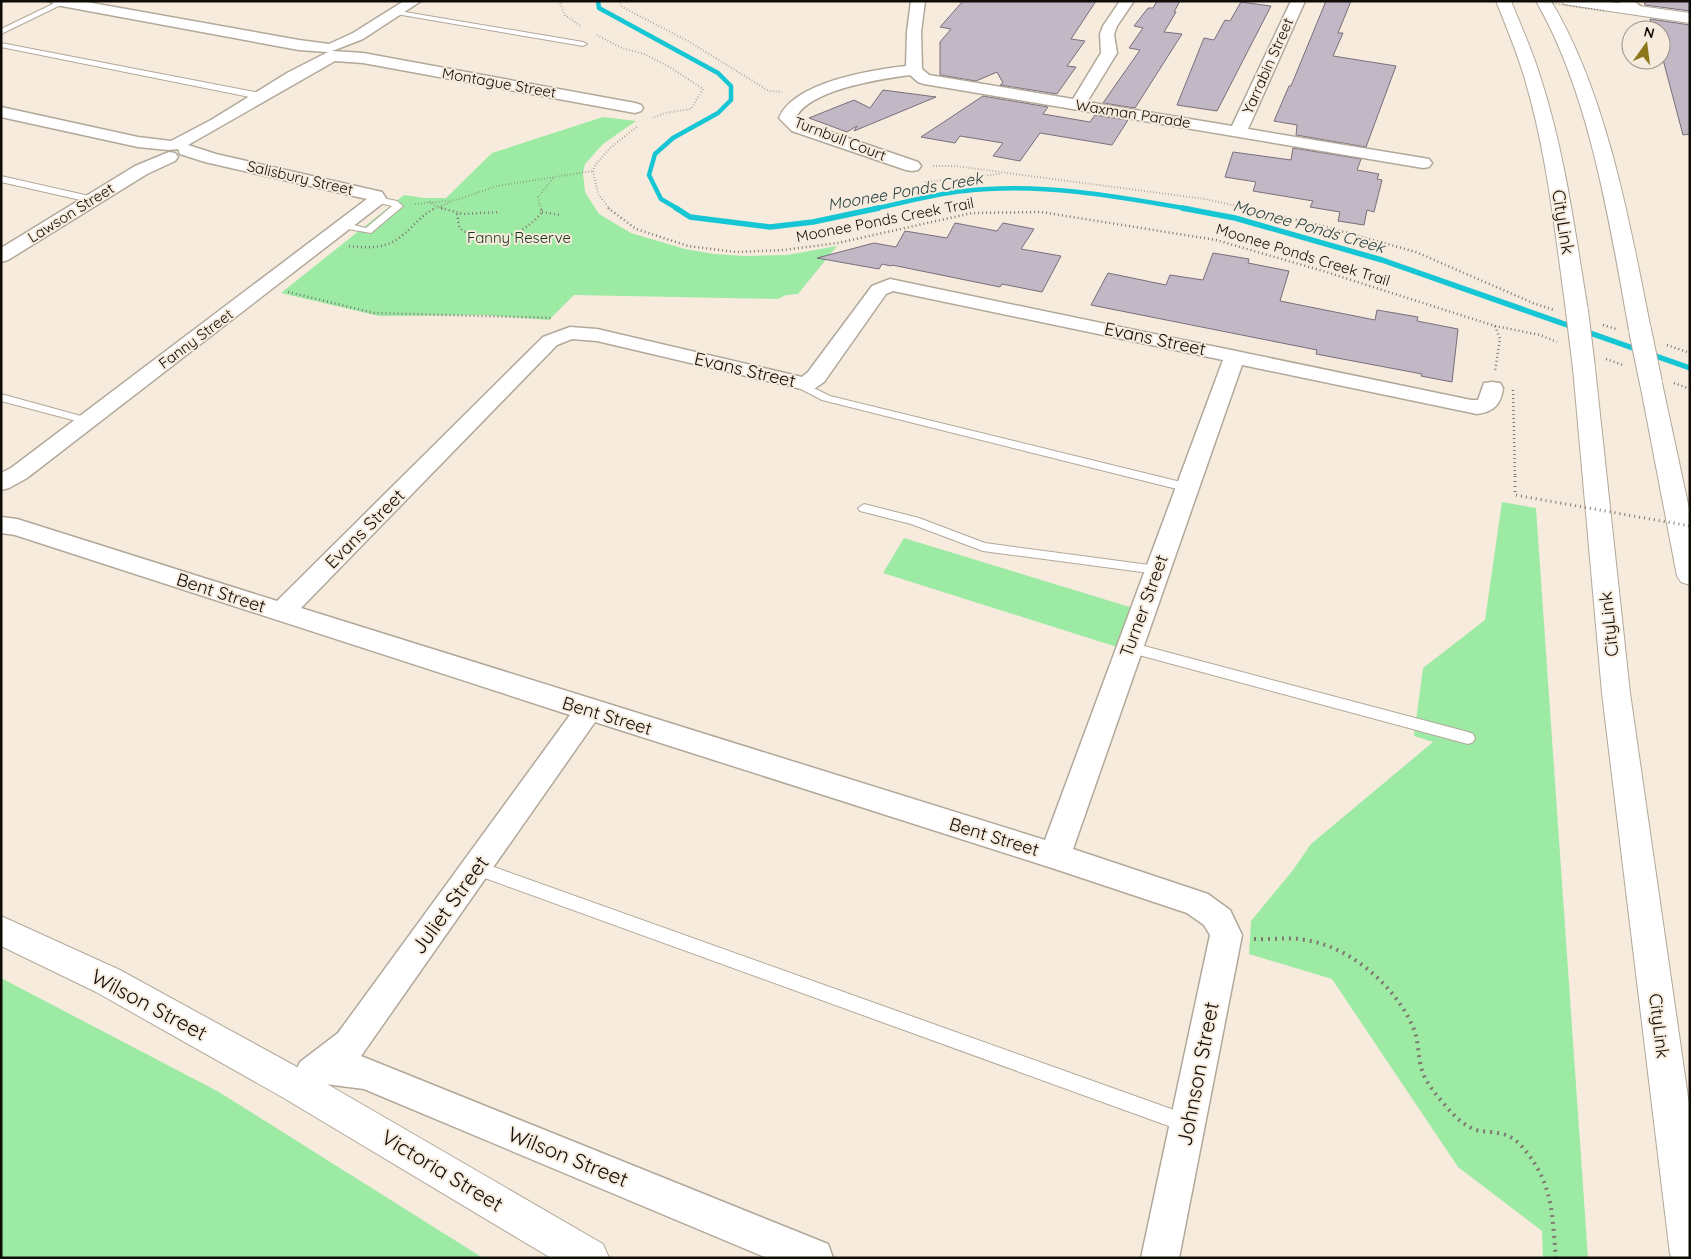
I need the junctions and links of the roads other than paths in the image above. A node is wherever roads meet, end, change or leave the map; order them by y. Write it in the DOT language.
graph roads {
  1 [pos="414,1"];
  2 [pos="918,1"];
  3 [pos="1127,1"];
  4 [pos="1298,1"];
  5 [pos="1503,1"];
  6 [pos="1543,1"];
  7 [pos="1569,1"];
  8 [pos="60,2"];
  9 [pos="1615,7"];
  10 [pos="396,12"];
  11 [pos="1690,18"];
  12 [pos="1,32"];
  13 [pos="583,44"];
  14 [pos="1,46"];
  15 [pos="332,52"];
  16 [pos="914,70"];
  17 [pos="260,96"];
  18 [pos="1077,105"];
  19 [pos="634,108"];
  20 [pos="1,112"];
  21 [pos="1238,132"];
  22 [pos="172,150"];
  23 [pos="1423,163"];
  24 [pos="912,166"];
  25 [pos="1,179"];
  26 [pos="94,200"];
  27 [pos="376,202"];
  28 [pos="368,231"];
  29 [pos="351,233"];
  30 [pos="1,256"];
  31 [pos="1234,356"];
  32 [pos="799,384"];
  33 [pos="1502,389"];
  34 [pos="1,397"];
  35 [pos="88,421"];
  36 [pos="10,478"];
  37 [pos="1189,488"];
  38 [pos="1,491"];
  39 [pos="864,508"];
  40 [pos="7,524"];
  41 [pos="1157,570"];
  42 [pos="1690,576"];
  43 [pos="282,612"];
  44 [pos="1129,647"];
  45 [pos="589,710"];
  46 [pos="1468,738"];
  47 [pos="1055,856"];
  48 [pos="477,868"];
  49 [pos="1,930"];
  50 [pos="1226,935"];
  51 [pos="307,1076"];
  52 [pos="1189,1124"];
  53 [pos="1690,1254"];
  54 [pos="589,1258"];
  55 [pos="814,1258"];
  56 [pos="1160,1258"];
  1 -- 10 [label="street, Lawson Street"];
  2 -- 16 [label="street"];
  3 -- 18 [label="street"];
  4 -- 21 [label="street, Yarrabin Street"];
  5 -- 53 [label="main road, CityLink, bridge"];
  6 -- 42 [label="main road, bridge"];
  7 -- 9 [label="main road"];
  8 -- 12 [label="lane"];
  8 -- 15 [label="street, Montague Street"];
  9 -- 11 [label="main road"];
  10 -- 13 [label="lane"];
  10 -- 15 [label="street, Lawson Street"];
  14 -- 17 [label="lane"];
  15 -- 17 [label="street, Lawson Street"];
  15 -- 19 [label="street, Montague Street"];
  16 -- 18 [label="street, Waxman Parade"];
  16 -- 24 [label="street, Turnbull Court"];
  17 -- 22 [label="street, Lawson Street"];
  18 -- 21 [label="street, Waxman Parade"];
  20 -- 22 [label="street, Salisbury Street"];
  21 -- 23 [label="street, Waxman Parade"];
  22 -- 26 [label="street, Lawson Street"];
  22 -- 27 [label="street, Salisbury Street"];
  25 -- 26 [label="lane"];
  26 -- 30 [label="street, Lawson Street"];
  27 -- 28 [label="lane"];
  27 -- 29 [label="street, Fanny Street"];
  28 -- 29 [label="lane"];
  28 -- 29 [label="lane"];
  29 -- 35 [label="street, Fanny Street"];
  31 -- 32 [label="street, Evans Street"];
  31 -- 33 [label="street, Evans Street"];
  31 -- 37 [label="street, Turner Street"];
  32 -- 37 [label="lane"];
  32 -- 43 [label="street, Evans Street"];
  34 -- 35 [label="lane"];
  35 -- 36 [label="street, Fanny Street"];
  36 -- 38 [label="street, Fanny Street"];
  37 -- 41 [label="street, Turner Street"];
  39 -- 41 [label="lane"];
  40 -- 43 [label="street, Bent Street"];
  41 -- 44 [label="street, Turner Street"];
  43 -- 45 [label="street, Bent Street"];
  44 -- 46 [label="lane"];
  44 -- 47 [label="street, Turner Street"];
  45 -- 47 [label="street, Bent Street"];
  45 -- 48 [label="street, Juliet Street"];
  47 -- 50 [label="street, Bent Street"];
  48 -- 51 [label="street, Juliet Street"];
  48 -- 52 [label="lane"];
  49 -- 51 [label="main road, Wilson Street"];
  50 -- 52 [label="street, Johnson Street"];
  51 -- 54 [label="main road, Victoria Street"];
  51 -- 55 [label="street, Wilson Street"];
  52 -- 56 [label="street, Johnson Street"];
}
